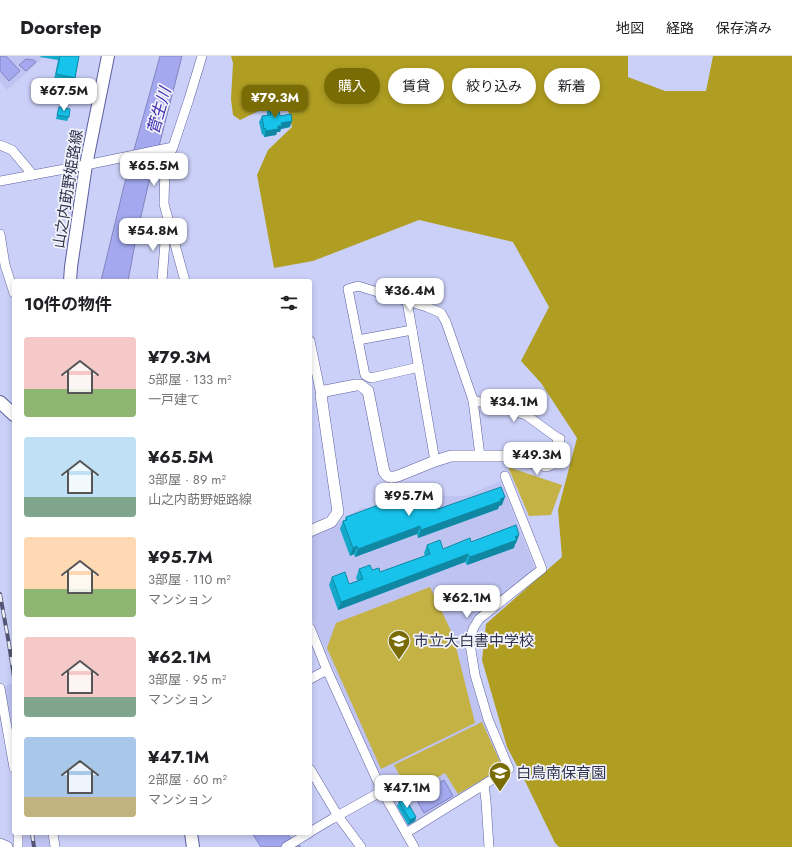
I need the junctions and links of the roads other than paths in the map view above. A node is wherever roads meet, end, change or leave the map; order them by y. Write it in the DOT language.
graph roads {
  1 [pos="108,56"];
  2 [pos="202,56"];
  3 [pos="0,145"];
  4 [pos="169,148"];
  5 [pos="89,164"];
  6 [pos="33,175"];
  7 [pos="0,181"];
  8 [pos="170,230"];
  9 [pos="0,234"];
  10 [pos="70,279"];
  11 [pos="162,279"];
  12 [pos="184,279"];
  13 [pos="12,288"];
  14 [pos="407,301"];
  15 [pos="412,330"];
  16 [pos="358,340"];
  17 [pos="312,352"];
  18 [pos="419,367"];
  19 [pos="321,395"];
  20 [pos="473,400"];
  21 [pos="0,402"];
  22 [pos="12,413"];
  23 [pos="559,439"];
  24 [pos="480,456"];
  25 [pos="435,461"];
  26 [pos="506,476"];
  27 [pos="312,528"];
  28 [pos="312,633"];
  29 [pos="327,670"];
  30 [pos="312,678"];
  31 [pos="0,688"];
  32 [pos="12,757"];
  33 [pos="312,773"];
  34 [pos="484,785"];
  35 [pos="382,791"];
  36 [pos="335,817"];
  37 [pos="312,831"];
  38 [pos="406,833"];
  39 [pos="18,835"];
  40 [pos="53,835"];
  41 [pos="191,835"];
  42 [pos="306,835"];
  43 [pos="0,844"];
  44 [pos="7,847"];
  45 [pos="18,847"];
  46 [pos="55,847"];
  47 [pos="193,847"];
  48 [pos="286,847"];
  49 [pos="361,847"];
  50 [pos="414,847"];
  51 [pos="489,847"];
  1 -- 5 [label="main road, 山之内莇野姫路線"];
  2 -- 4 [label="street"];
  3 -- 6 [label="street"];
  4 -- 5 [label="street"];
  4 -- 8 [label="street"];
  5 -- 6 [label="street"];
  5 -- 10 [label="main road, 山之内莇野姫路線"];
  6 -- 7 [label="street"];
  8 -- 11 [label="street"];
  8 -- 12 [label="street"];
  9 -- 13 [label="street"];
  14 -- 15 [label="street"];
  14 -- 16 [label="street"];
  14 -- 20 [label="street"];
  15 -- 16 [label="street"];
  15 -- 18 [label="street"];
  16 -- 18 [label="street"];
  17 -- 19 [label="street"];
  18 -- 25 [label="street"];
  19 -- 25 [label="street"];
  19 -- 27 [label="street"];
  20 -- 23 [label="street"];
  20 -- 24 [label="street"];
  21 -- 22 [label="main road"];
  23 -- 24 [label="street"];
  24 -- 25 [label="street"];
  26 -- 34 [label="street"];
  28 -- 29 [label="street"];
  29 -- 30 [label="street"];
  29 -- 35 [label="street"];
  31 -- 32 [label="street"];
  33 -- 36 [label="street"];
  34 -- 38 [label="street"];
  34 -- 51 [label="street"];
  35 -- 36 [label="street"];
  35 -- 38 [label="street"];
  36 -- 37 [label="street"];
  36 -- 49 [label="street"];
  38 -- 50 [label="street"];
  39 -- 45 [label="street"];
  40 -- 46 [label="street"];
  41 -- 47 [label="main road"];
  42 -- 48 [label="street"];
  43 -- 44 [label="street"];
}
